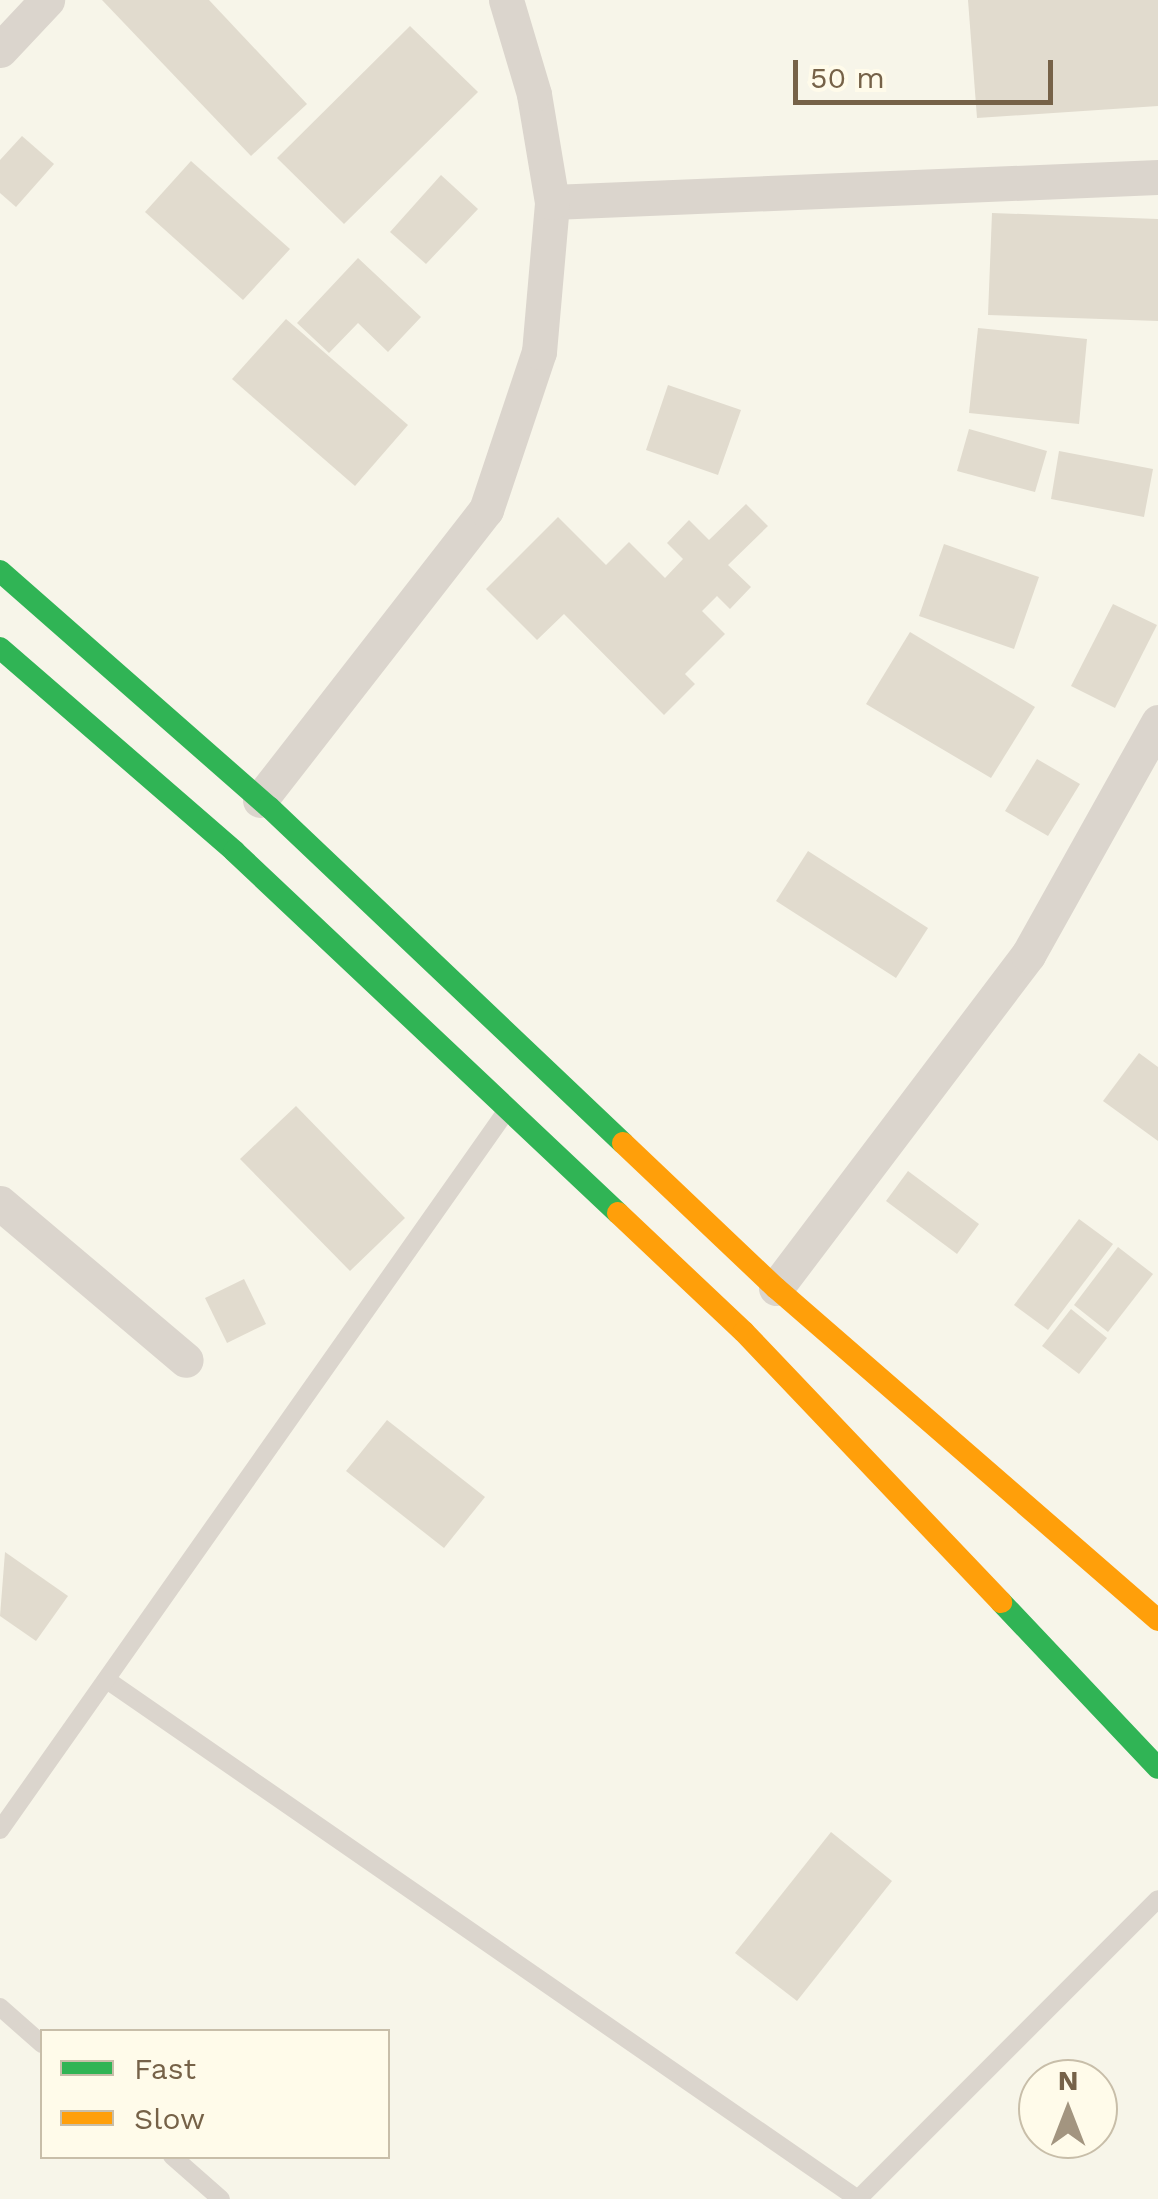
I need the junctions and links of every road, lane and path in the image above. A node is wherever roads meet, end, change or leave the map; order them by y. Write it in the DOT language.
graph roads {
  1 [pos="47,0"];
  2 [pos="506,0"];
  3 [pos="0,50"];
  4 [pos="1158,176"];
  5 [pos="552,202"];
  6 [pos="0,571"];
  7 [pos="0,648"];
  8 [pos="1158,722"];
  9 [pos="260,800"];
  10 [pos="508,1109"];
  11 [pos="0,1203"];
  12 [pos="776,1288"];
  13 [pos="186,1360"];
  14 [pos="1152,1601"];
  15 [pos="107,1680"];
  16 [pos="1158,1768"];
  17 [pos="0,1830"];
  18 [pos="1158,1899"];
  19 [pos="0,2007"];
  20 [pos="40,2042"];
  21 [pos="175,2159"];
  22 [pos="221,2199"];
  23 [pos="858,2199"];
  1 -- 3 [label="street"];
  2 -- 5 [label="street"];
  4 -- 5 [label="street"];
  5 -- 9 [label="street"];
  6 -- 9 [label="highway"];
  7 -- 10 [label="highway"];
  8 -- 12 [label="street"];
  9 -- 12 [label="highway"];
  10 -- 15 [label="lane"];
  10 -- 16 [label="highway"];
  11 -- 13 [label="street"];
  12 -- 14 [label="highway"];
  15 -- 17 [label="lane"];
  15 -- 23 [label="lane"];
  18 -- 23 [label="lane"];
  19 -- 20 [label="lane"];
  21 -- 22 [label="lane"];
}
